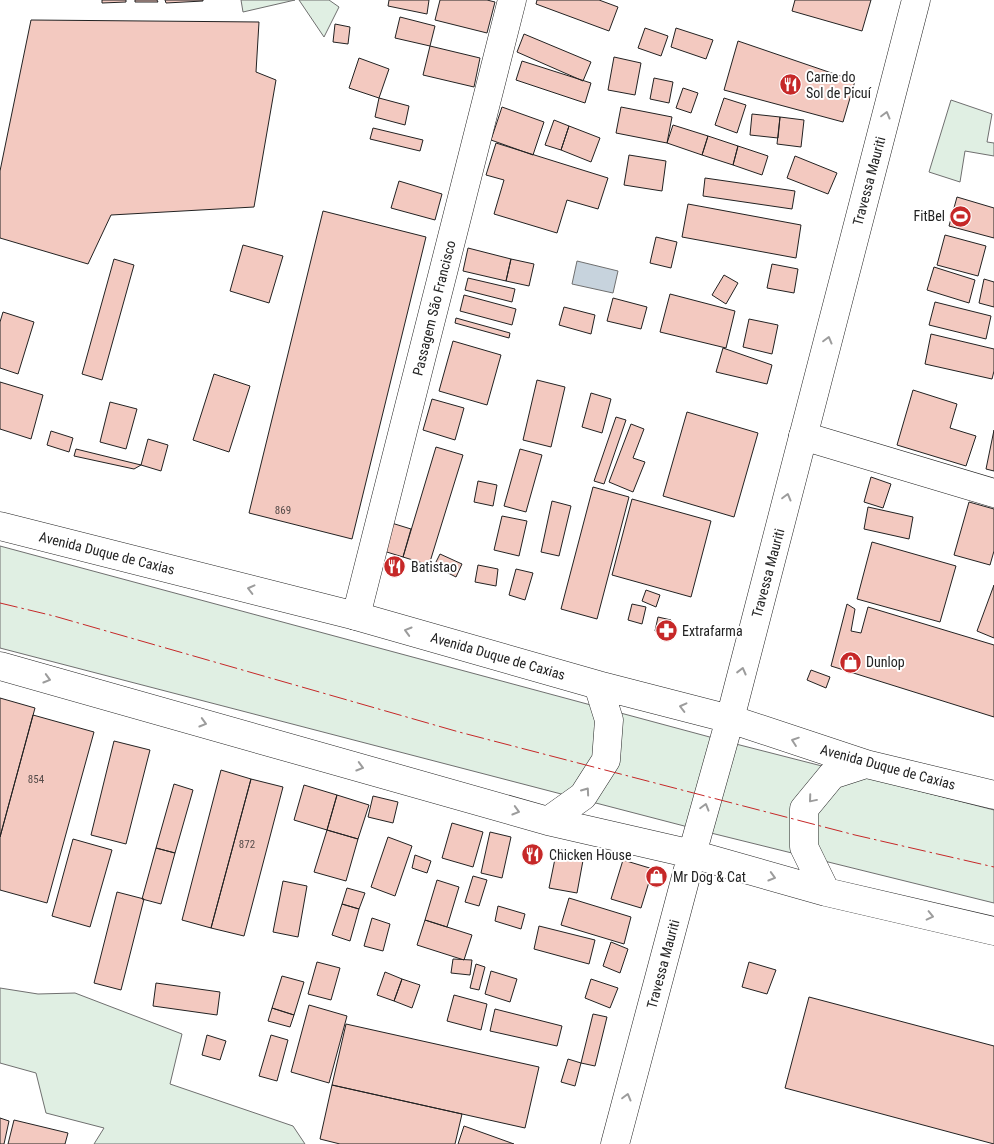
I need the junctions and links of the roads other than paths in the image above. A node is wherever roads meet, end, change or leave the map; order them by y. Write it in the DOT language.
graph roads {
  1 [pos="512,0"];
  2 [pos="916,0"];
  3 [pos="803,436"];
  4 [pos="994,493"];
  5 [pos="0,526"];
  6 [pos="356,616"];
  7 [pos="0,666"];
  8 [pos="598,685"];
  9 [pos="730,719"];
  10 [pos="866,764"];
  11 [pos="994,795"];
  12 [pos="548,820"];
  13 [pos="692,854"];
  14 [pos="826,892"];
  15 [pos="994,932"];
  16 [pos="615,1144"];
  1 -- 6 [label="main road, Passagem São Francisco"];
  3 -- 2 [label="main road, Travessa Mauriti, one-way"];
  3 -- 4 [label="main road"];
  9 -- 3 [label="main road, Travessa Mauriti, one-way"];
  6 -- 5 [label="main road, Avenida Duque de Caxias, one-way"];
  8 -- 6 [label="main road, Avenida Duque de Caxias, one-way"];
  7 -- 12 [label="main road, one-way"];
  9 -- 8 [label="main road, Avenida Duque de Caxias, one-way"];
  12 -- 8 [label="main road, one-way"];
  10 -- 9 [label="main road, Avenida Duque de Caxias, one-way"];
  13 -- 9 [label="main road, Travessa Mauriti, one-way"];
  10 -- 11 [label="main road, Avenida Duque de Caxias"];
  10 -- 14 [label="main road, one-way"];
  12 -- 13 [label="main road"];
  13 -- 14 [label="main road, one-way"];
  16 -- 13 [label="main road, Travessa Mauriti, one-way"];
  14 -- 15 [label="main road, one-way"];
}
